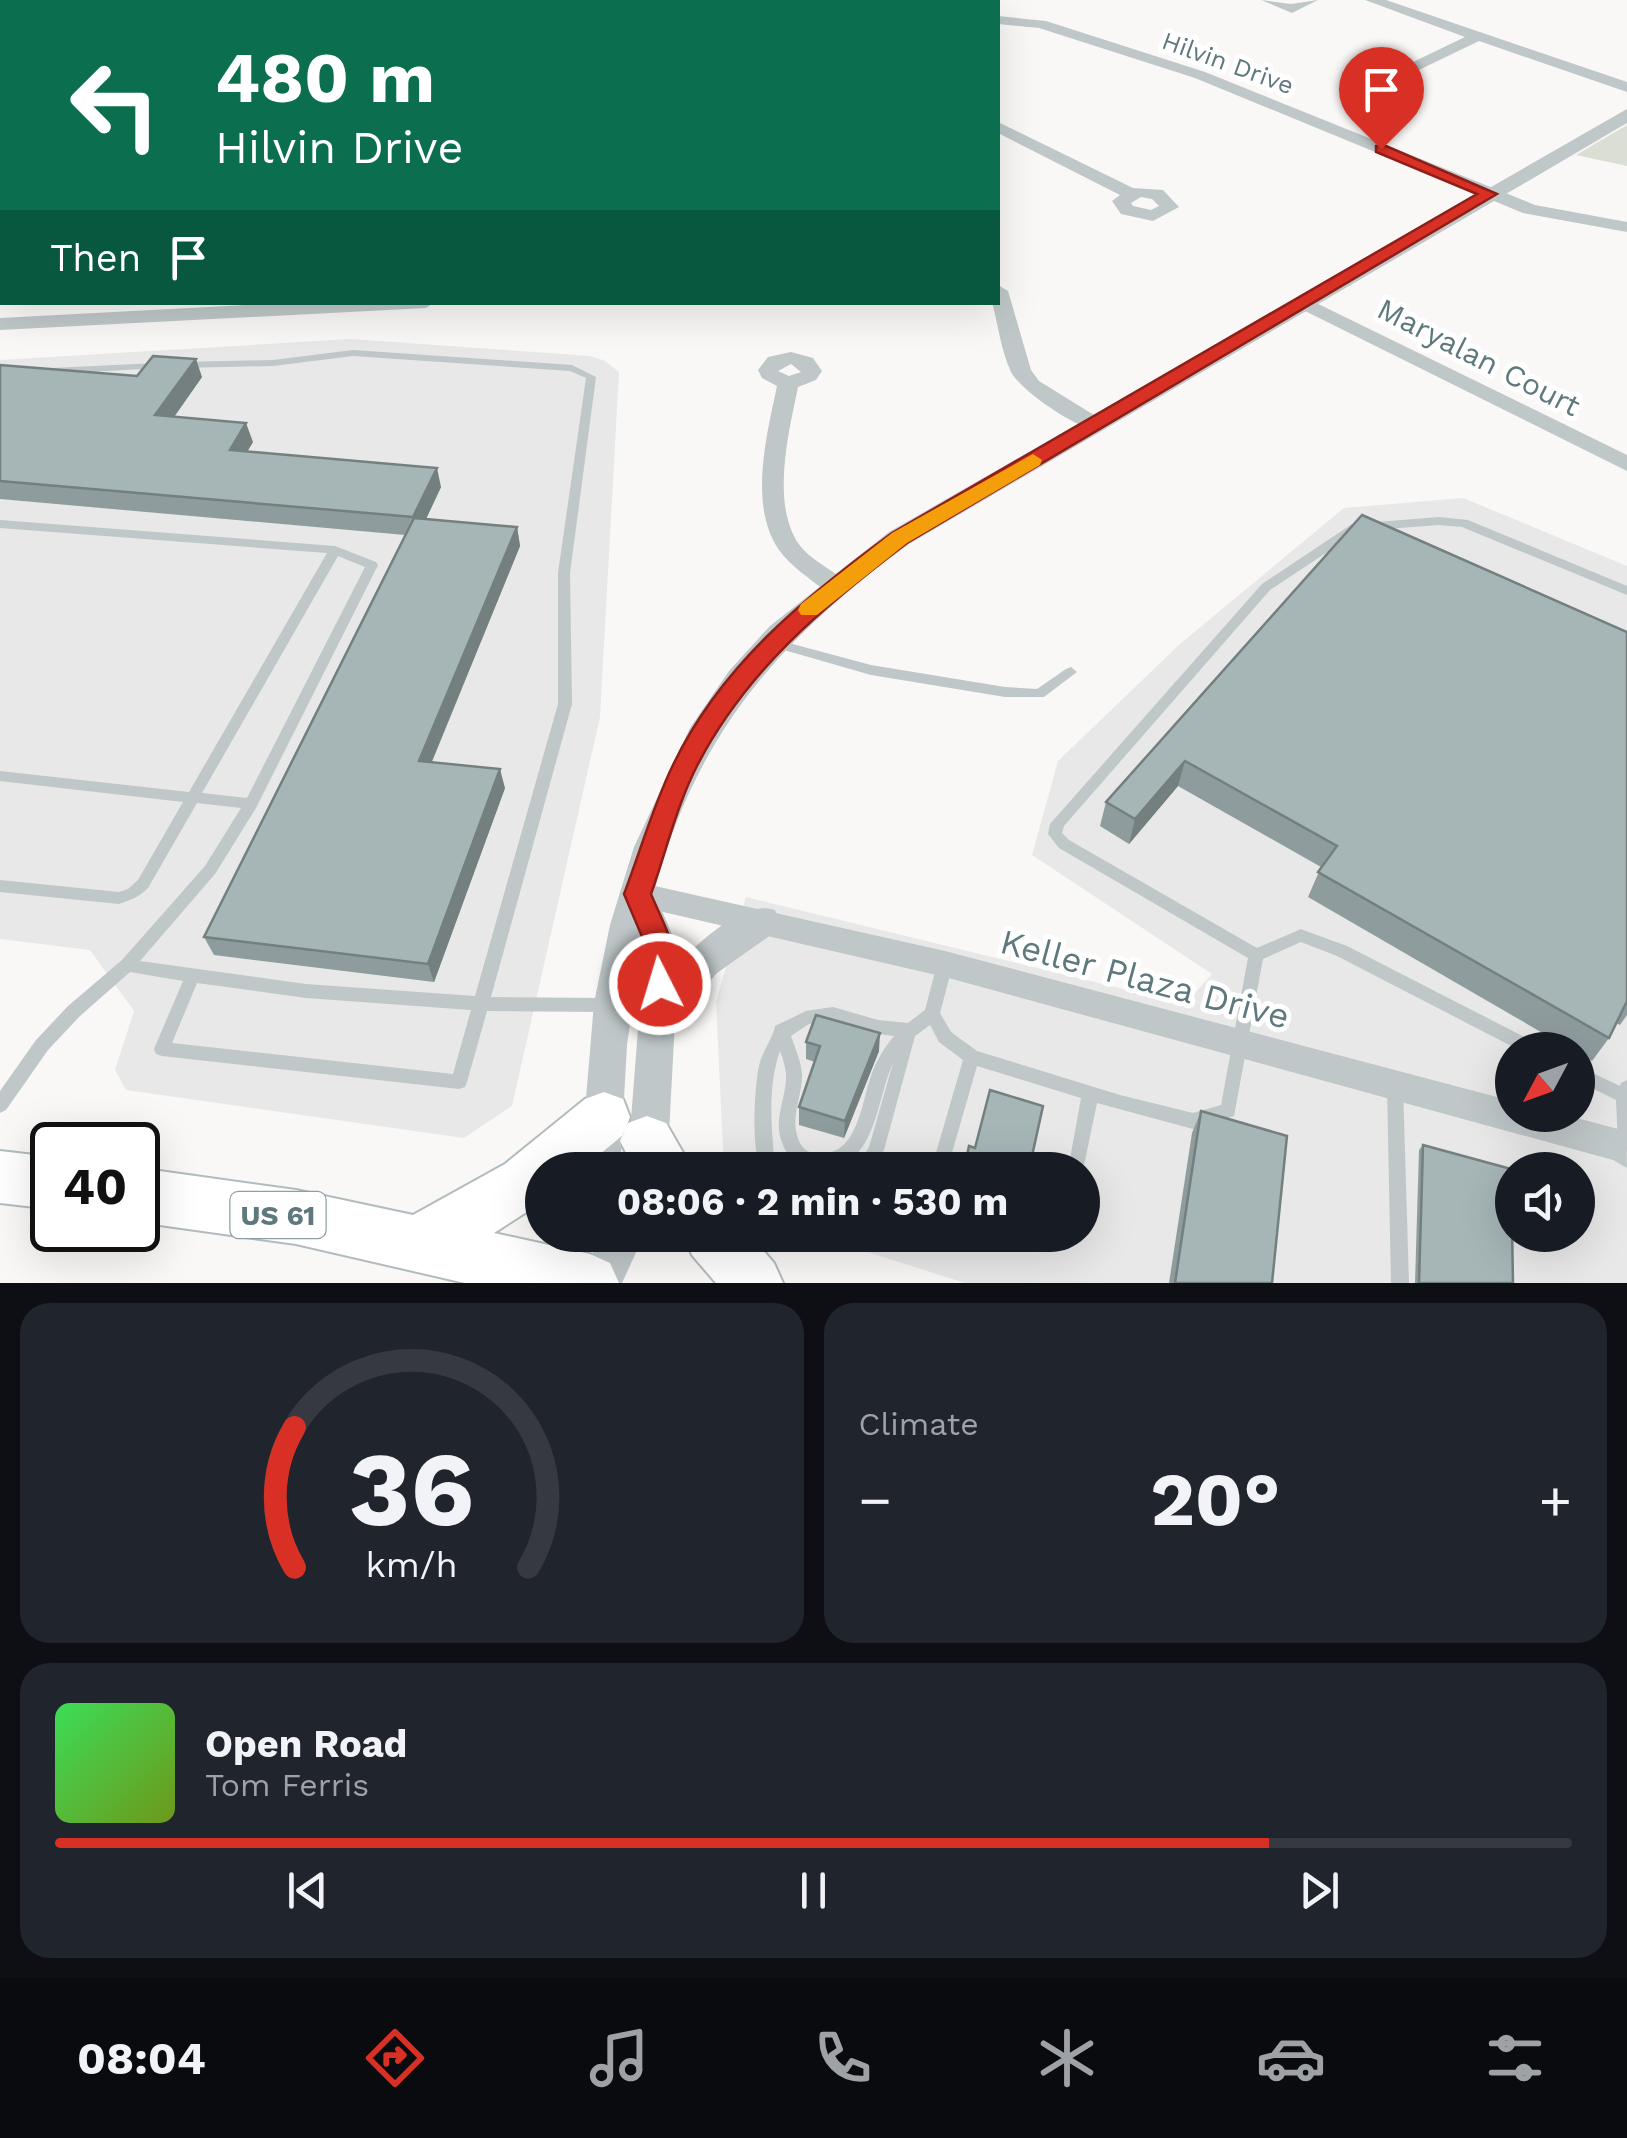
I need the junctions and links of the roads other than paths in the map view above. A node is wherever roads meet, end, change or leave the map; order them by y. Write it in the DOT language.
graph roads {
  1 [pos="1268,0"];
  2 [pos="1311,0"];
  3 [pos="1372,0"];
  4 [pos="1000,20"];
  5 [pos="1476,37"];
  6 [pos="1389,79"];
  7 [pos="1627,90"];
  8 [pos="1627,115"];
  9 [pos="1000,128"];
  10 [pos="1130,194"];
  11 [pos="1489,194"];
  12 [pos="1627,227"];
  13 [pos="1000,299"];
  14 [pos="1304,303"];
  15 [pos="368,305"];
  16 [pos="0,324"];
  17 [pos="44,371"];
  18 [pos="788,383"];
  19 [pos="1094,425"];
  20 [pos="1627,464"];
  21 [pos="0,524"];
  22 [pos="335,550"];
  23 [pos="835,586"];
  24 [pos="1627,591"];
  25 [pos="772,642"];
  26 [pos="1071,672"];
  27 [pos="0,776"];
  28 [pos="194,798"];
  29 [pos="251,804"];
  30 [pos="0,886"];
  31 [pos="637,894"];
  32 [pos="762,920"];
  33 [pos="1256,955"];
  34 [pos="946,964"];
  35 [pos="127,965"];
  36 [pos="192,977"];
  37 [pos="482,1003"];
  38 [pos="612,1005"];
  39 [pos="932,1014"];
  40 [pos="656,1015"];
  41 [pos="910,1030"];
  42 [pos="781,1032"];
  43 [pos="1499,1032"];
  44 [pos="1239,1042"];
  45 [pos="972,1056"];
  46 [pos="1595,1080"];
  47 [pos="1395,1084"];
  48 [pos="1625,1092"];
  49 [pos="1090,1094"];
  50 [pos="0,1105"];
  51 [pos="641,1150"];
  52 [pos="1626,1150"];
  53 [pos="765,1152"];
  54 [pos="875,1152"];
  55 [pos="943,1152"];
  56 [pos="1079,1152"];
  57 [pos="0,1176"];
  58 [pos="30,1180"];
  59 [pos="160,1199"];
  60 [pos="416,1244"];
  61 [pos="599,1252"];
  62 [pos="615,1252"];
  63 [pos="727,1252"];
  64 [pos="590,1283"];
  65 [pos="600,1283"];
  66 [pos="754,1283"];
  67 [pos="1400,1283"];
  1 -- 2 [label="street"];
  3 -- 5 [label="street"];
  4 -- 11 [label="street, Hilvin Drive"];
  5 -- 6 [label="street"];
  5 -- 7 [label="street"];
  8 -- 11 [label="street"];
  9 -- 10 [label="street"];
  11 -- 12 [label="street, Hilvin Drive"];
  11 -- 14 [label="street"];
  13 -- 19 [label="street"];
  14 -- 19 [label="street"];
  14 -- 20 [label="street, Maryalan Court"];
  15 -- 16 [label="street"];
  17 -- 37 [label="lane"];
  18 -- 23 [label="street"];
  19 -- 23 [label="street"];
  21 -- 22 [label="lane"];
  22 -- 28 [label="lane"];
  22 -- 29 [label="lane"];
  23 -- 25 [label="street"];
  24 -- 33 [label="lane"];
  25 -- 26 [label="lane"];
  25 -- 31 [label="street"];
  27 -- 28 [label="lane"];
  28 -- 29 [label="lane"];
  28 -- 30 [label="lane"];
  29 -- 35 [label="lane"];
  31 -- 32 [label="street, Keller Plaza Drive"];
  31 -- 38 [label="street"];
  31 -- 40 [label="street"];
  32 -- 34 [label="street, Keller Plaza Drive"];
  32 -- 40 [label="street"];
  33 -- 43 [label="lane"];
  33 -- 44 [label="lane"];
  34 -- 39 [label="lane"];
  34 -- 44 [label="street, Keller Plaza Drive"];
  35 -- 36 [label="lane"];
  35 -- 50 [label="lane"];
  36 -- 37 [label="lane"];
  36 -- 37 [label="lane"];
  37 -- 38 [label="lane"];
  38 -- 51 [label="street"];
  39 -- 41 [label="lane"];
  39 -- 45 [label="lane"];
  40 -- 51 [label="street"];
  41 -- 42 [label="lane"];
  41 -- 42 [label="lane"];
  41 -- 54 [label="lane"];
  42 -- 53 [label="lane"];
  44 -- 47 [label="street, Keller Plaza Drive"];
  44 -- 49 [label="lane"];
  45 -- 49 [label="lane"];
  45 -- 55 [label="lane"];
  46 -- 48 [label="lane"];
  47 -- 52 [label="street, Keller Plaza Drive"];
  47 -- 67 [label="lane"];
  48 -- 52 [label="lane"];
  49 -- 56 [label="lane"];
  51 -- 60 [label="main road"];
  57 -- 58 [label="main road"];
  59 -- 60 [label="main road, US 61"];
  60 -- 64 [label="main road, US 61"];
  61 -- 65 [label="street"];
  62 -- 65 [label="street"];
  63 -- 66 [label="main road"];
}
